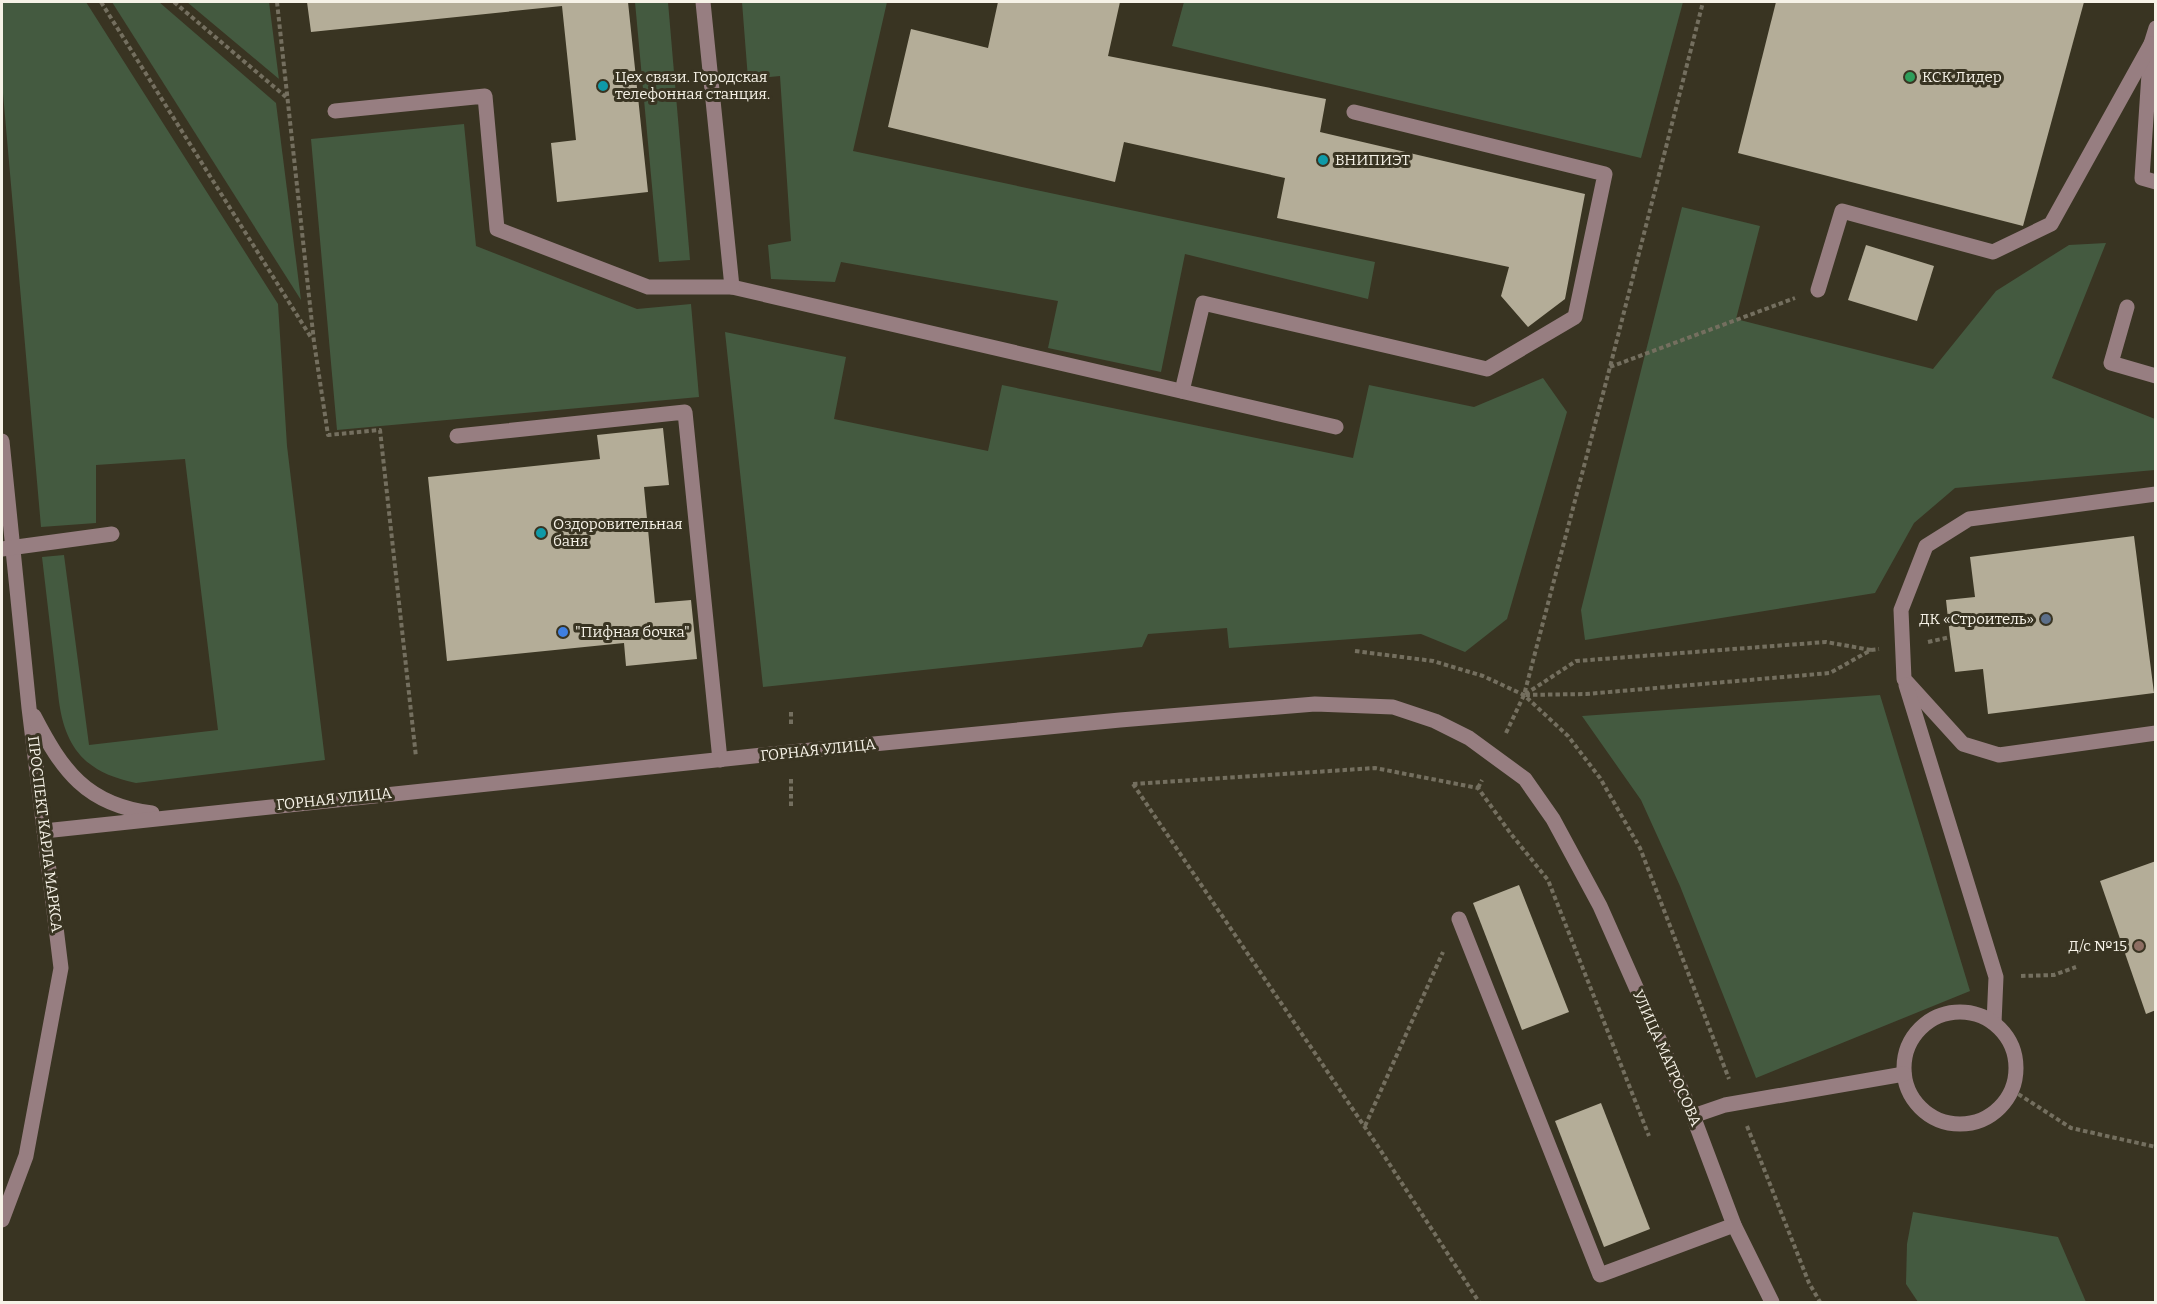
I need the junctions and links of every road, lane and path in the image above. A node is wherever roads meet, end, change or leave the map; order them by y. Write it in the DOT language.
graph roads {
  1 [pos="101,2"];
  2 [pos="174,2"];
  3 [pos="277,2"];
  4 [pos="703,2"];
  5 [pos="1703,2"];
  6 [pos="2156,28"];
  7 [pos="2151,44"];
  8 [pos="287,98"];
  9 [pos="335,111"];
  10 [pos="1354,112"];
  11 [pos="2156,182"];
  12 [pos="732,287"];
  13 [pos="1818,290"];
  14 [pos="2127,307"];
  15 [pos="314,342"];
  16 [pos="1611,367"];
  17 [pos="2156,376"];
  18 [pos="1182,391"];
  19 [pos="1335,427"];
  20 [pos="457,436"];
  21 [pos="2,441"];
  22 [pos="2156,494"];
  23 [pos="112,534"];
  24 [pos="7,548"];
  25 [pos="1950,637"];
  26 [pos="1932,641"];
  27 [pos="1871,650"];
  28 [pos="1830,673"];
  29 [pos="1904,679"];
  30 [pos="1524,695"];
  31 [pos="29,708"];
  32 [pos="2156,733"];
  33 [pos="1494,756"];
  34 [pos="416,757"];
  35 [pos="720,759"];
  36 [pos="1478,788"];
  37 [pos="176,816"];
  38 [pos="1553,819"];
  39 [pos="44,831"];
  40 [pos="1459,919"];
  41 [pos="2076,967"];
  42 [pos="1996,977"];
  43 [pos="1994,1023"];
  44 [pos="1904,1074"];
  45 [pos="2012,1090"];
  46 [pos="1693,1116"];
  47 [pos="1364,1126"];
  48 [pos="1649,1137"];
  49 [pos="2156,1147"];
  50 [pos="2,1220"];
  51 [pos="1734,1225"];
  52 [pos="1479,1302"];
  53 [pos="1772,1302"];
  1 -- 15 [label="path"];
  2 -- 8 [label="path"];
  3 -- 8 [label="path"];
  4 -- 12 [label="street"];
  5 -- 16 [label="path"];
  6 -- 7 [label="street"];
  7 -- 11 [label="street"];
  7 -- 13 [label="street"];
  8 -- 15 [label="path"];
  9 -- 12 [label="street"];
  10 -- 18 [label="street"];
  12 -- 18 [label="street"];
  13 -- 16 [label="path"];
  14 -- 17 [label="street"];
  15 -- 34 [label="path"];
  16 -- 30 [label="path"];
  18 -- 19 [label="street"];
  20 -- 35 [label="street"];
  21 -- 24 [label="street, ПРОСПЕКТ КАРЛА МАРКСА"];
  22 -- 29 [label="street"];
  23 -- 24 [label="street"];
  24 -- 31 [label="street, ПРОСПЕКТ КАРЛА МАРКСА"];
  25 -- 26 [label="path"];
  27 -- 30 [label="path"];
  28 -- 30 [label="path"];
  29 -- 32 [label="street"];
  29 -- 42 [label="street"];
  30 -- 33 [label="path"];
  31 -- 37 [label="street"];
  31 -- 39 [label="street, ПРОСПЕКТ КАРЛА МАРКСА"];
  33 -- 35 [label="street, ГОРНАЯ УЛИЦА"];
  33 -- 36 [label="path"];
  33 -- 38 [label="street, ГОРНАЯ УЛИЦА"];
  35 -- 37 [label="street, ГОРНАЯ УЛИЦА"];
  36 -- 47 [label="path"];
  36 -- 48 [label="path"];
  37 -- 39 [label="street, ГОРНАЯ УЛИЦА"];
  38 -- 46 [label="street, УЛИЦА МАТРОСОВА"];
  39 -- 50 [label="street, ПРОСПЕКТ КАРЛА МАРКСА"];
  40 -- 47 [label="path"];
  40 -- 51 [label="street"];
  41 -- 42 [label="path"];
  42 -- 43 [label="street"];
  43 -- 44 [label="street"];
  43 -- 45 [label="street"];
  44 -- 45 [label="street"];
  44 -- 46 [label="street"];
  45 -- 49 [label="path"];
  46 -- 51 [label="street, УЛИЦА МАТРОСОВА"];
  47 -- 52 [label="path"];
  51 -- 53 [label="street, УЛИЦА МАТРОСОВА"];
}
